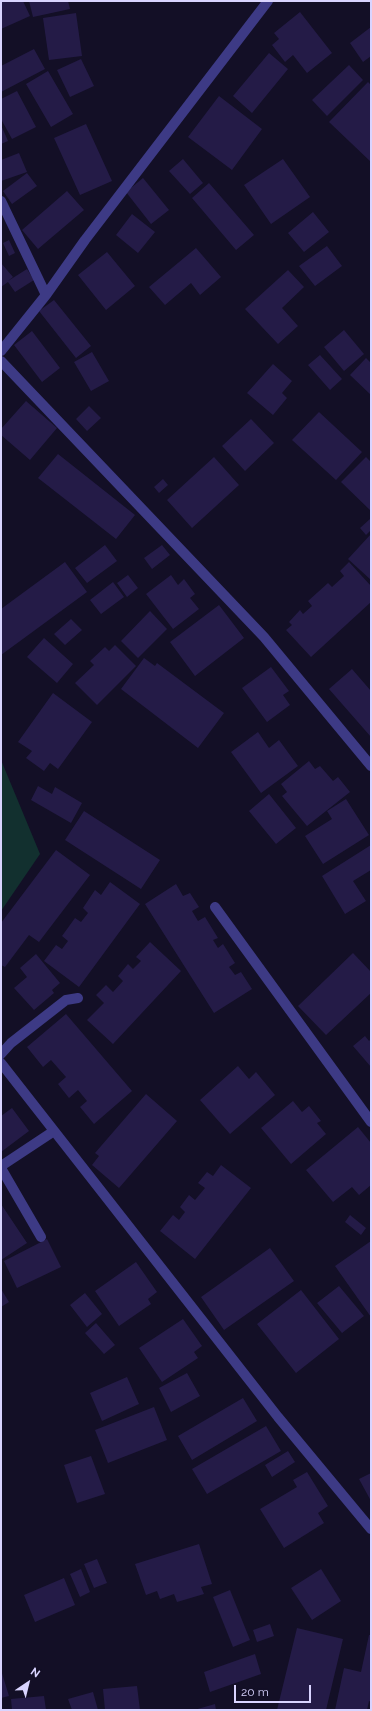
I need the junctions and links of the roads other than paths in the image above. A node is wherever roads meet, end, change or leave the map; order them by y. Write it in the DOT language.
graph roads {
  1 [pos="268,1"];
  2 [pos="1,201"];
  3 [pos="46,295"];
  4 [pos="1,352"];
  5 [pos="1,361"];
  6 [pos="371,766"];
  7 [pos="215,907"];
  8 [pos="78,998"];
  9 [pos="1,1054"];
  10 [pos="1,1063"];
  11 [pos="371,1122"];
  12 [pos="54,1131"];
  13 [pos="1,1167"];
  14 [pos="41,1237"];
  15 [pos="371,1529"];
  1 -- 3 [label="street"];
  2 -- 3 [label="street"];
  3 -- 4 [label="street"];
  5 -- 6 [label="street"];
  7 -- 11 [label="street"];
  8 -- 9 [label="street"];
  10 -- 12 [label="street"];
  12 -- 13 [label="street"];
  12 -- 15 [label="street"];
  13 -- 14 [label="street"];
}
